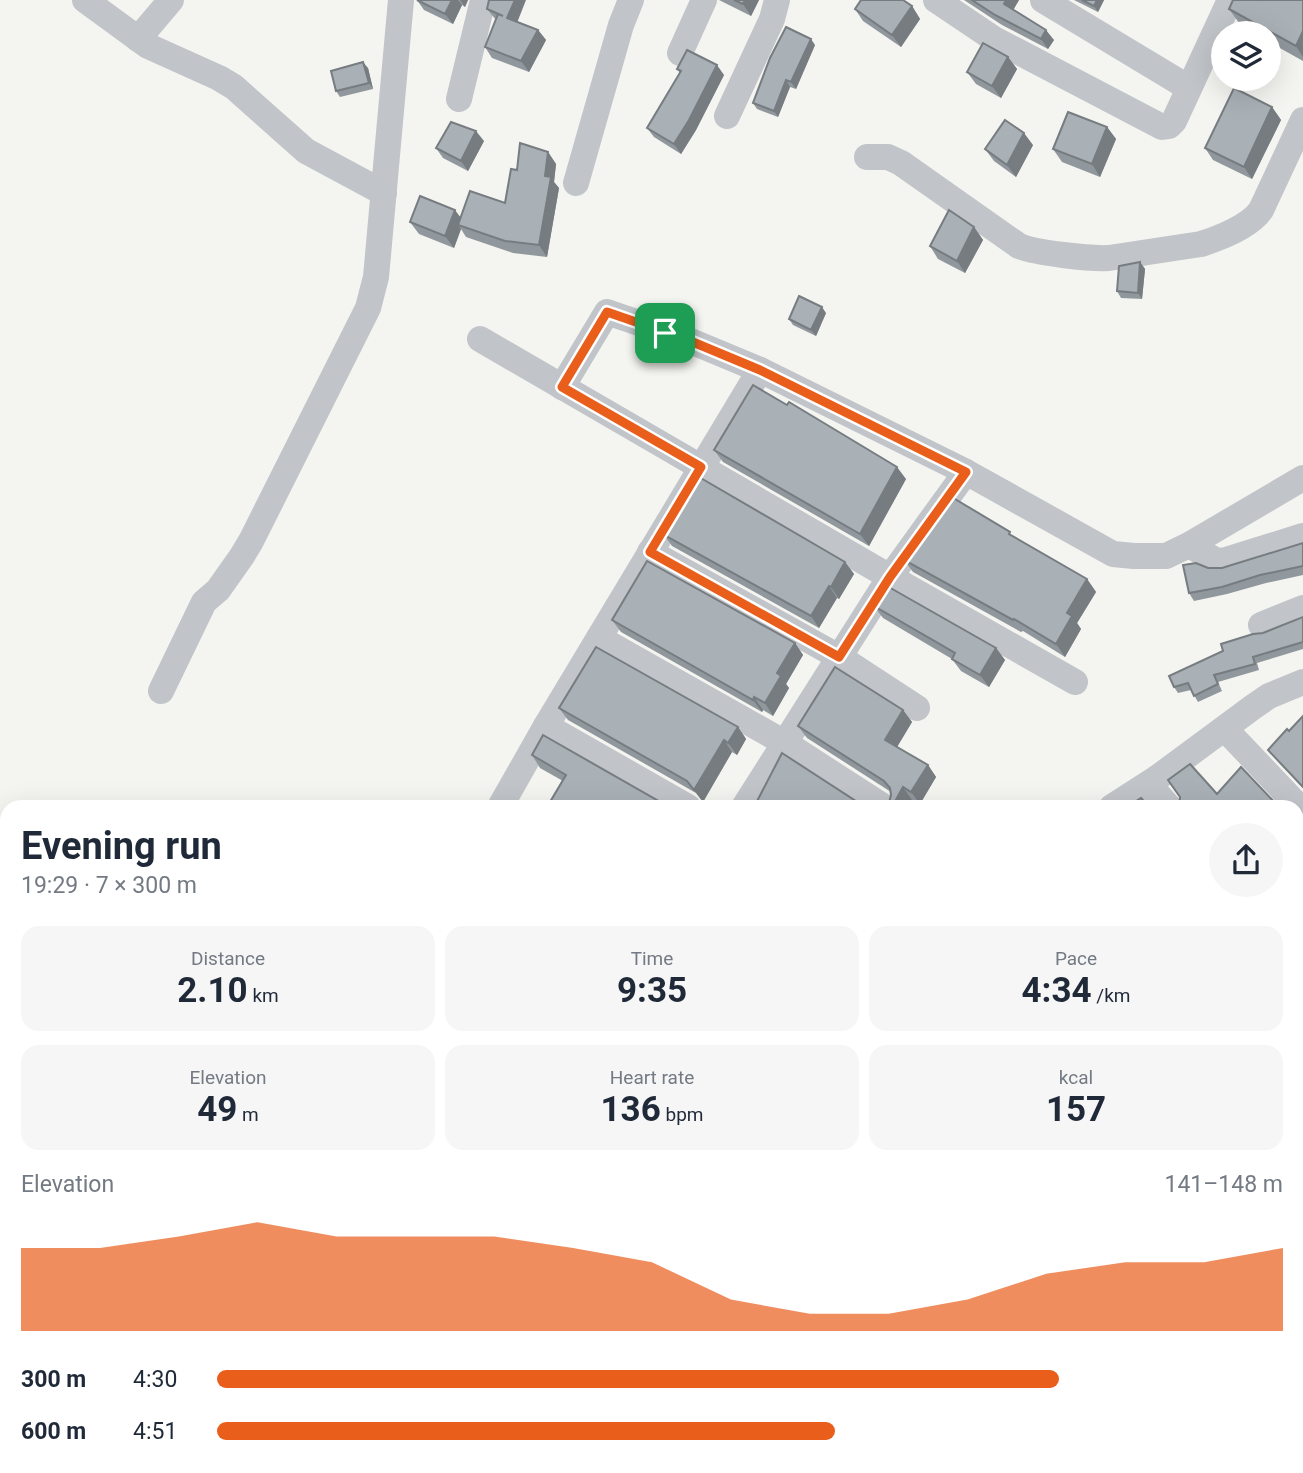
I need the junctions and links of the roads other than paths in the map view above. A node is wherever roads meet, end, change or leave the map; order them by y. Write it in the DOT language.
graph roads {
  1 [pos="85,0"];
  2 [pos="170,0"];
  3 [pos="401,0"];
  4 [pos="483,0"];
  5 [pos="631,0"];
  6 [pos="704,0"];
  7 [pos="777,0"];
  8 [pos="936,0"];
  9 [pos="1043,0"];
  10 [pos="1230,0"];
  11 [pos="138,39"];
  12 [pos="680,53"];
  13 [pos="1189,88"];
  14 [pos="459,99"];
  15 [pos="727,116"];
  16 [pos="1303,120"];
  17 [pos="867,157"];
  18 [pos="576,183"];
  19 [pos="384,193"];
  20 [pos="480,339"];
  21 [pos="760,370"];
  22 [pos="562,387"];
  23 [pos="701,467"];
  24 [pos="966,472"];
  25 [pos="1303,478"];
  26 [pos="1303,536"];
  27 [pos="1189,545"];
  28 [pos="650,552"];
  29 [pos="890,577"];
  30 [pos="1303,608"];
  31 [pos="1261,625"];
  32 [pos="598,638"];
  33 [pos="839,657"];
  34 [pos="1075,682"];
  35 [pos="1303,682"];
  36 [pos="161,691"];
  37 [pos="918,708"];
  38 [pos="546,726"];
  39 [pos="1224,729"];
  40 [pos="785,743"];
  41 [pos="1157,778"];
  42 [pos="504,800"];
  43 [pos="676,800"];
  44 [pos="748,800"];
  45 [pos="873,800"];
  46 [pos="1123,800"];
  47 [pos="1163,800"];
  48 [pos="1292,800"];
  1 -- 11 [label="street"];
  2 -- 11 [label="street"];
  3 -- 19 [label="street"];
  4 -- 14 [label="street"];
  5 -- 18 [label="street"];
  6 -- 12 [label="street"];
  7 -- 15 [label="street"];
  8 -- 13 [label="street"];
  9 -- 13 [label="street"];
  10 -- 13 [label="street"];
  11 -- 19 [label="street"];
  16 -- 17 [label="street"];
  19 -- 36 [label="street"];
  20 -- 22 [label="street"];
  21 -- 22 [label="street"];
  21 -- 23 [label="street"];
  21 -- 24 [label="street"];
  22 -- 23 [label="street"];
  23 -- 28 [label="street"];
  23 -- 29 [label="street"];
  24 -- 27 [label="street"];
  24 -- 29 [label="street"];
  25 -- 27 [label="street"];
  26 -- 27 [label="street"];
  28 -- 32 [label="street"];
  28 -- 33 [label="street"];
  29 -- 33 [label="street"];
  29 -- 34 [label="street"];
  30 -- 31 [label="street"];
  32 -- 38 [label="street"];
  32 -- 40 [label="street"];
  33 -- 37 [label="street"];
  33 -- 40 [label="street"];
  35 -- 39 [label="street"];
  38 -- 42 [label="street"];
  38 -- 43 [label="street"];
  39 -- 41 [label="street"];
  39 -- 48 [label="street"];
  40 -- 44 [label="street"];
  40 -- 45 [label="street"];
  41 -- 46 [label="street"];
  41 -- 47 [label="street"];
}
